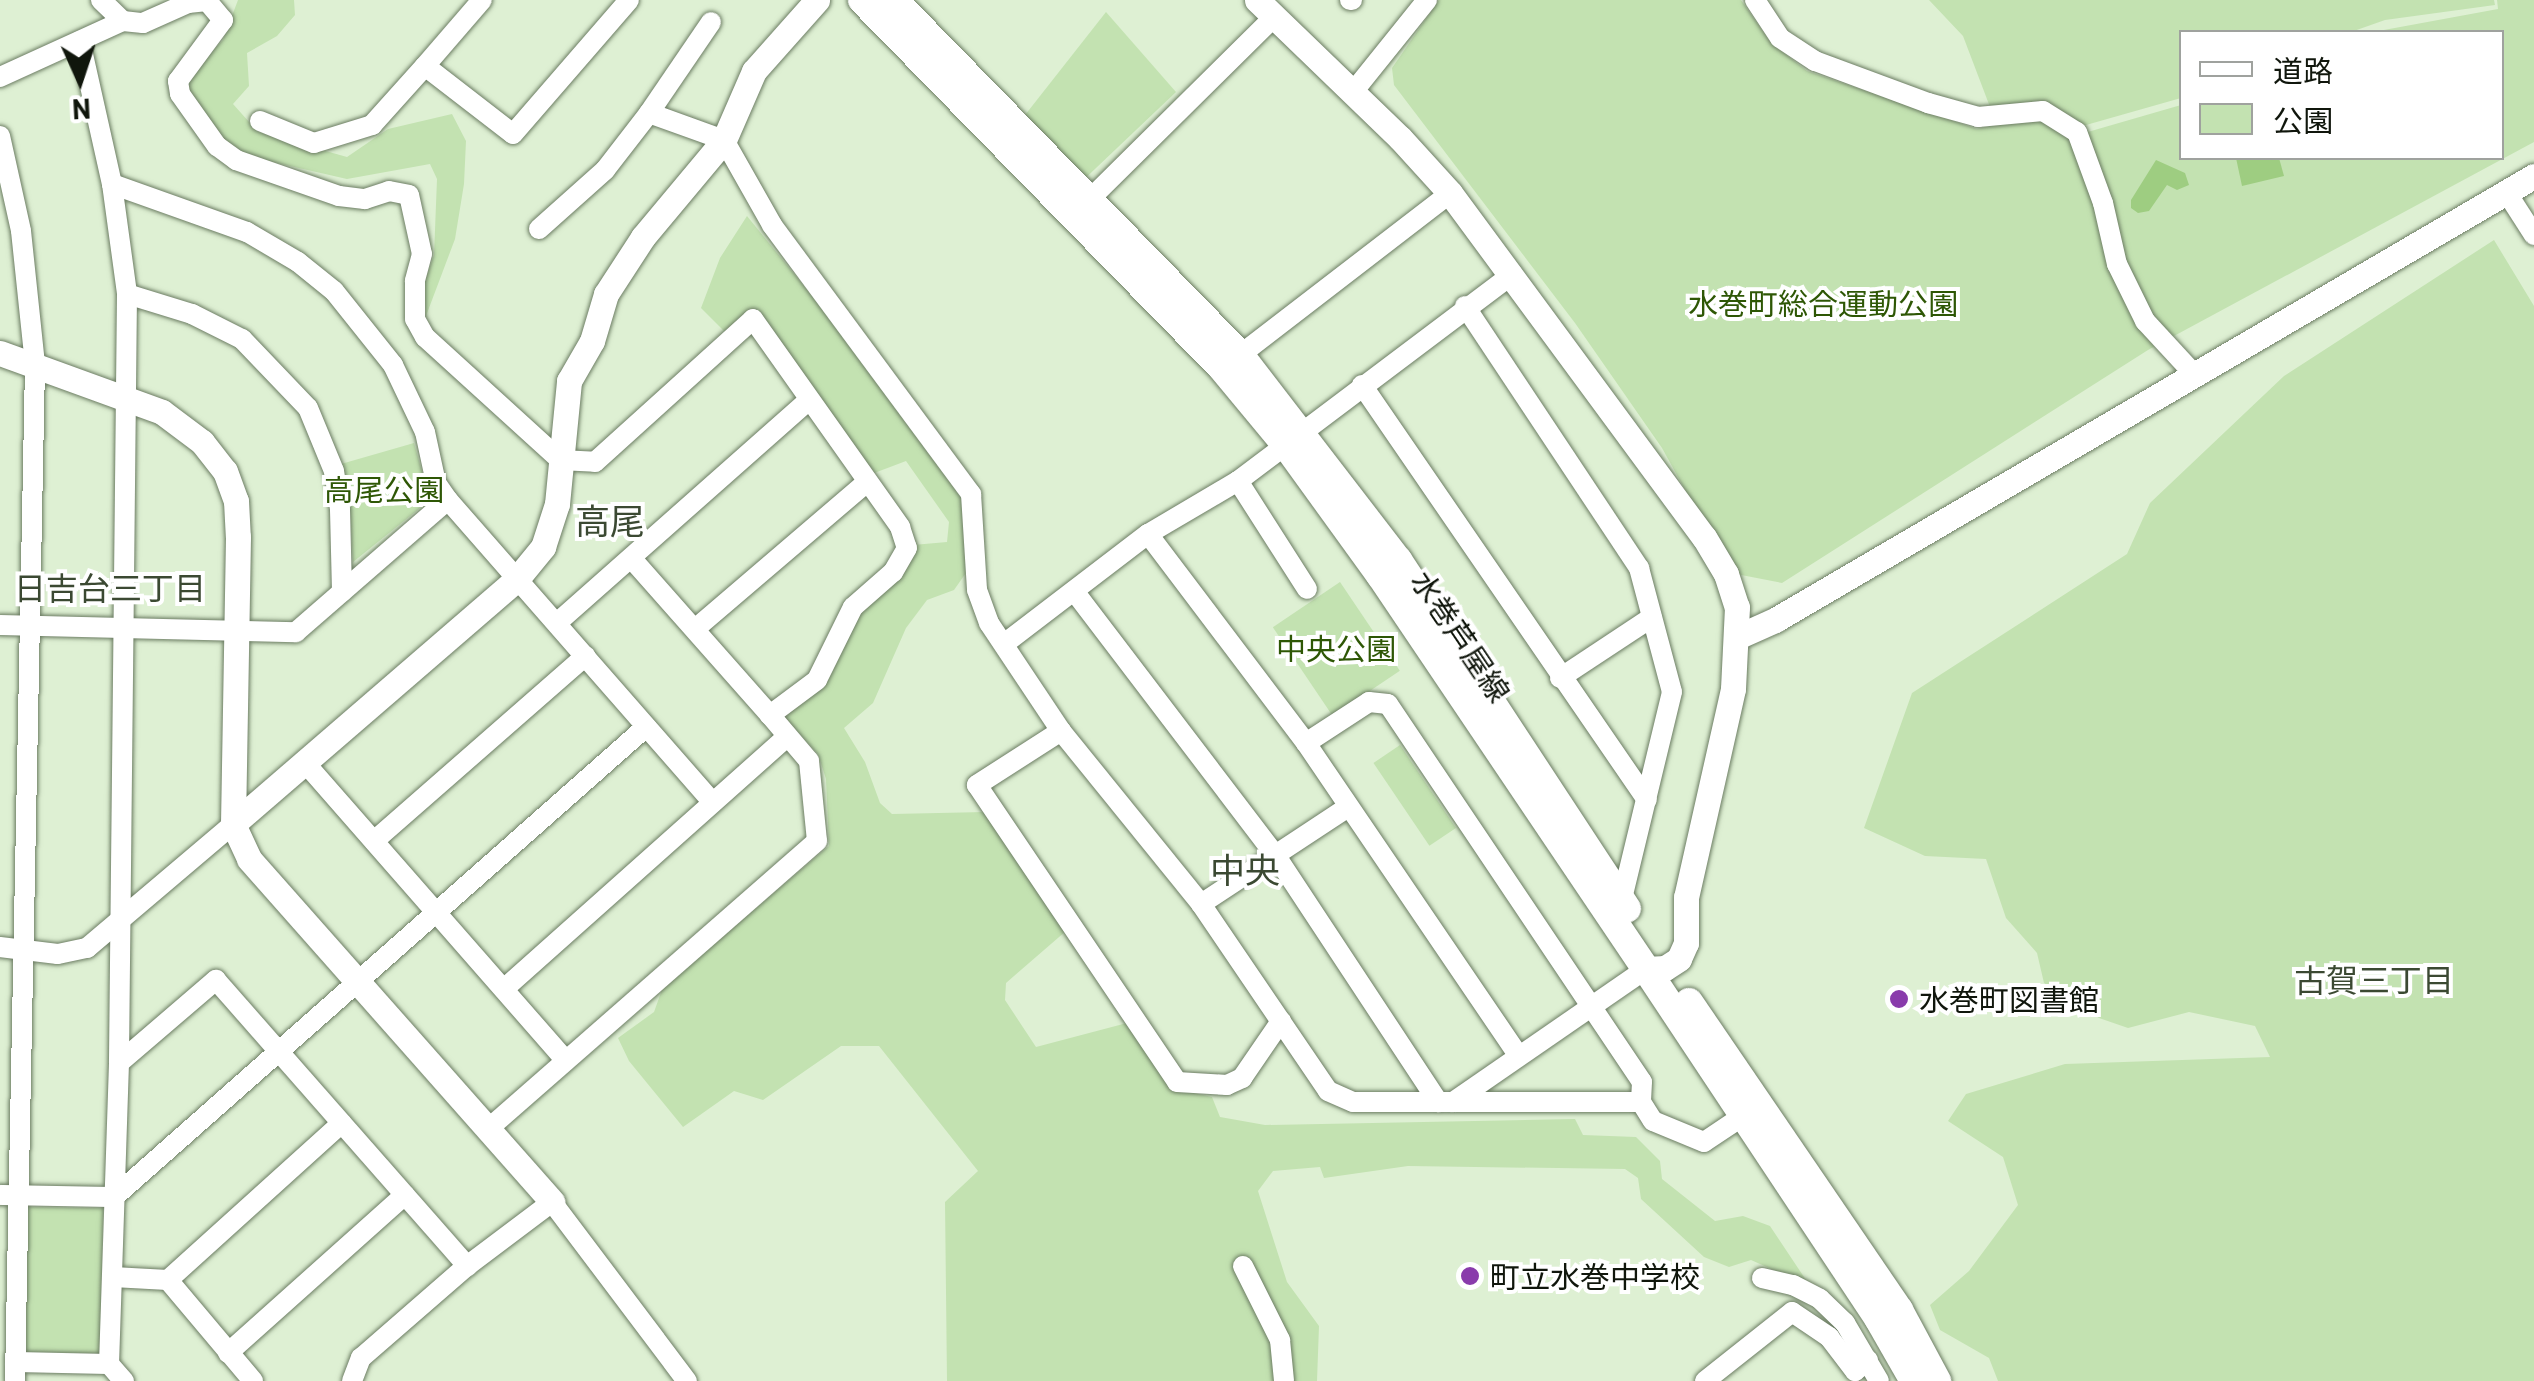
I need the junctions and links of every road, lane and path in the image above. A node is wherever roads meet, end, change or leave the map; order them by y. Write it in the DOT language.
graph roads {
  1 [pos="101,0"];
  2 [pos="629,0"];
  3 [pos="817,0"];
  4 [pos="862,0"];
  5 [pos="894,0"];
  6 [pos="1427,0"];
  7 [pos="1754,0"];
  8 [pos="477,2"];
  9 [pos="1266,8"];
  10 [pos="123,21"];
  11 [pos="711,22"];
  12 [pos="80,42"];
  13 [pos="424,66"];
  14 [pos="0,76"];
  15 [pos="1353,92"];
  16 [pos="649,113"];
  17 [pos="260,121"];
  18 [pos="0,136"];
  19 [pos="724,140"];
  20 [pos="2534,176"];
  21 [pos="112,184"];
  22 [pos="2507,192"];
  23 [pos="1450,193"];
  24 [pos="1089,200"];
  25 [pos="540,230"];
  26 [pos="2534,235"];
  27 [pos="1513,274"];
  28 [pos="127,294"];
  29 [pos="1465,306"];
  30 [pos="0,353"];
  31 [pos="1240,355"];
  32 [pos="34,364"];
  33 [pos="2192,372"];
  34 [pos="1362,385"];
  35 [pos="809,400"];
  36 [pos="129,402"];
  37 [pos="1292,438"];
  38 [pos="560,460"];
  39 [pos="1238,481"];
  40 [pos="867,482"];
  41 [pos="448,500"];
  42 [pos="1148,534"];
  43 [pos="632,559"];
  44 [pos="516,580"];
  45 [pos="1307,589"];
  46 [pos="1074,591"];
  47 [pos="342,592"];
  48 [pos="1652,618"];
  49 [pos="558,622"];
  50 [pos="0,625"];
  51 [pos="30,626"];
  52 [pos="124,627"];
  53 [pos="695,629"];
  54 [pos="235,632"];
  55 [pos="1737,637"];
  56 [pos="1004,644"];
  57 [pos="585,656"];
  58 [pos="1560,678"];
  59 [pos="770,715"];
  60 [pos="646,727"];
  61 [pos="1061,731"];
  62 [pos="786,738"];
  63 [pos="1306,743"];
  64 [pos="306,764"];
  65 [pos="1647,800"];
  66 [pos="712,802"];
  67 [pos="1348,807"];
  68 [pos="232,824"];
  69 [pos="374,841"];
  70 [pos="1276,856"];
  71 [pos="1622,899"];
  72 [pos="1201,904"];
  73 [pos="436,915"];
  74 [pos="118,926"];
  75 [pos="0,947"];
  76 [pos="24,952"];
  77 [pos="1656,968"];
  78 [pos="360,984"];
  79 [pos="504,988"];
  80 [pos="1592,1007"];
  81 [pos="1280,1021"];
  82 [pos="280,1052"];
  83 [pos="1517,1054"];
  84 [pos="564,1060"];
  85 [pos="120,1063"];
  86 [pos="1445,1102"];
  87 [pos="1640,1102"];
  88 [pos="1743,1116"];
  89 [pos="342,1123"];
  90 [pos="488,1129"];
  91 [pos="8,1195"];
  92 [pos="406,1195"];
  93 [pos="114,1196"];
  94 [pos="552,1202"];
  95 [pos="466,1266"];
  96 [pos="1243,1266"];
  97 [pos="113,1277"];
  98 [pos="1762,1278"];
  99 [pos="168,1280"];
  100 [pos="228,1353"];
  101 [pos="109,1364"];
  102 [pos="15,1372"];
  103 [pos="1856,1373"];
  104 [pos="124,1381"];
  105 [pos="253,1381"];
  106 [pos="352,1381"];
  107 [pos="687,1381"];
  108 [pos="1284,1381"];
  109 [pos="1705,1381"];
  110 [pos="1879,1381"];
  111 [pos="1914,1381"];
  112 [pos="1938,1381"];
  1 -- 10 [label="street"];
  2 -- 13 [label="street"];
  3 -- 19 [label="street"];
  4 -- 37 [label="main road, 水巻芦屋線"];
  5 -- 24 [label="main road, 水巻芦屋線"];
  6 -- 15 [label="street"];
  7 -- 33 [label="street"];
  8 -- 13 [label="street"];
  9 -- 15 [label="street"];
  9 -- 24 [label="street"];
  10 -- 12 [label="street"];
  10 -- 38 [label="street"];
  11 -- 16 [label="street"];
  12 -- 14 [label="street"];
  12 -- 21 [label="street"];
  13 -- 17 [label="street"];
  15 -- 23 [label="street"];
  16 -- 19 [label="street"];
  16 -- 25 [label="street"];
  18 -- 32 [label="street"];
  19 -- 38 [label="street"];
  19 -- 56 [label="street"];
  20 -- 22 [label="street"];
  21 -- 28 [label="street"];
  21 -- 41 [label="street"];
  22 -- 26 [label="street"];
  22 -- 33 [label="street"];
  23 -- 27 [label="street"];
  23 -- 31 [label="street"];
  24 -- 31 [label="main road, 水巻芦屋線"];
  27 -- 29 [label="street"];
  27 -- 55 [label="street"];
  28 -- 36 [label="street"];
  28 -- 47 [label="street"];
  29 -- 34 [label="street"];
  29 -- 48 [label="street"];
  30 -- 32 [label="street"];
  31 -- 37 [label="main road, 水巻芦屋線"];
  32 -- 36 [label="street"];
  32 -- 51 [label="street"];
  33 -- 55 [label="street"];
  34 -- 37 [label="street"];
  34 -- 58 [label="street"];
  35 -- 38 [label="street"];
  35 -- 40 [label="street"];
  35 -- 43 [label="street"];
  36 -- 52 [label="street"];
  36 -- 54 [label="street"];
  37 -- 39 [label="street"];
  37 -- 71 [label="main road, 水巻芦屋線"];
  37 -- 77 [label="main road, 水巻芦屋線"];
  38 -- 44 [label="street"];
  39 -- 42 [label="street"];
  39 -- 45 [label="street"];
  40 -- 53 [label="street"];
  40 -- 59 [label="street"];
  41 -- 44 [label="street"];
  41 -- 47 [label="street"];
  42 -- 46 [label="street"];
  42 -- 63 [label="street"];
  43 -- 49 [label="street"];
  43 -- 53 [label="street"];
  44 -- 49 [label="street"];
  44 -- 64 [label="street"];
  46 -- 56 [label="street"];
  46 -- 70 [label="street"];
  47 -- 54 [label="street"];
  48 -- 58 [label="street"];
  48 -- 65 [label="street"];
  49 -- 57 [label="street"];
  50 -- 51 [label="street"];
  51 -- 52 [label="street"];
  51 -- 76 [label="street"];
  52 -- 54 [label="street"];
  52 -- 74 [label="street"];
  53 -- 59 [label="street"];
  54 -- 68 [label="street"];
  55 -- 77 [label="street"];
  56 -- 61 [label="street"];
  57 -- 60 [label="street"];
  57 -- 69 [label="street"];
  58 -- 65 [label="street"];
  59 -- 62 [label="street"];
  60 -- 66 [label="street"];
  60 -- 73 [label="street"];
  61 -- 72 [label="street"];
  61 -- 81 [label="street"];
  62 -- 66 [label="street"];
  62 -- 84 [label="street"];
  63 -- 67 [label="street"];
  63 -- 80 [label="street"];
  64 -- 68 [label="street"];
  64 -- 69 [label="street"];
  65 -- 71 [label="street"];
  66 -- 79 [label="street"];
  67 -- 70 [label="street"];
  67 -- 83 [label="street"];
  68 -- 74 [label="street"];
  68 -- 78 [label="street"];
  69 -- 73 [label="street"];
  70 -- 72 [label="street"];
  70 -- 86 [label="street"];
  71 -- 77 [label="main road, 水巻芦屋線"];
  72 -- 81 [label="street"];
  73 -- 78 [label="street"];
  73 -- 79 [label="street"];
  74 -- 76 [label="street"];
  74 -- 85 [label="street"];
  75 -- 76 [label="street"];
  76 -- 91 [label="street"];
  77 -- 80 [label="street"];
  77 -- 88 [label="main road, 水巻芦屋線"];
  77 -- 112 [label="main road, 水巻芦屋線"];
  78 -- 82 [label="street"];
  78 -- 90 [label="street"];
  79 -- 84 [label="street"];
  80 -- 83 [label="street"];
  80 -- 87 [label="street"];
  81 -- 86 [label="street"];
  82 -- 85 [label="street"];
  82 -- 89 [label="street"];
  82 -- 93 [label="street"];
  83 -- 86 [label="street"];
  84 -- 90 [label="street"];
  85 -- 93 [label="street"];
  86 -- 87 [label="street"];
  87 -- 88 [label="street"];
  88 -- 111 [label="main road, 水巻芦屋線"];
  89 -- 92 [label="street"];
  89 -- 99 [label="street"];
  90 -- 94 [label="street"];
  91 -- 93 [label="street"];
  91 -- 102 [label="street"];
  92 -- 95 [label="street"];
  92 -- 100 [label="street"];
  93 -- 97 [label="street"];
  94 -- 95 [label="street"];
  94 -- 107 [label="street"];
  95 -- 106 [label="street"];
  96 -- 108 [label="street"];
  97 -- 99 [label="street"];
  97 -- 101 [label="street"];
  98 -- 103 [label="street"];
  99 -- 100 [label="street"];
  100 -- 105 [label="street"];
  101 -- 102 [label="street"];
  101 -- 104 [label="street"];
  103 -- 109 [label="street"];
  103 -- 110 [label="street"];
}
